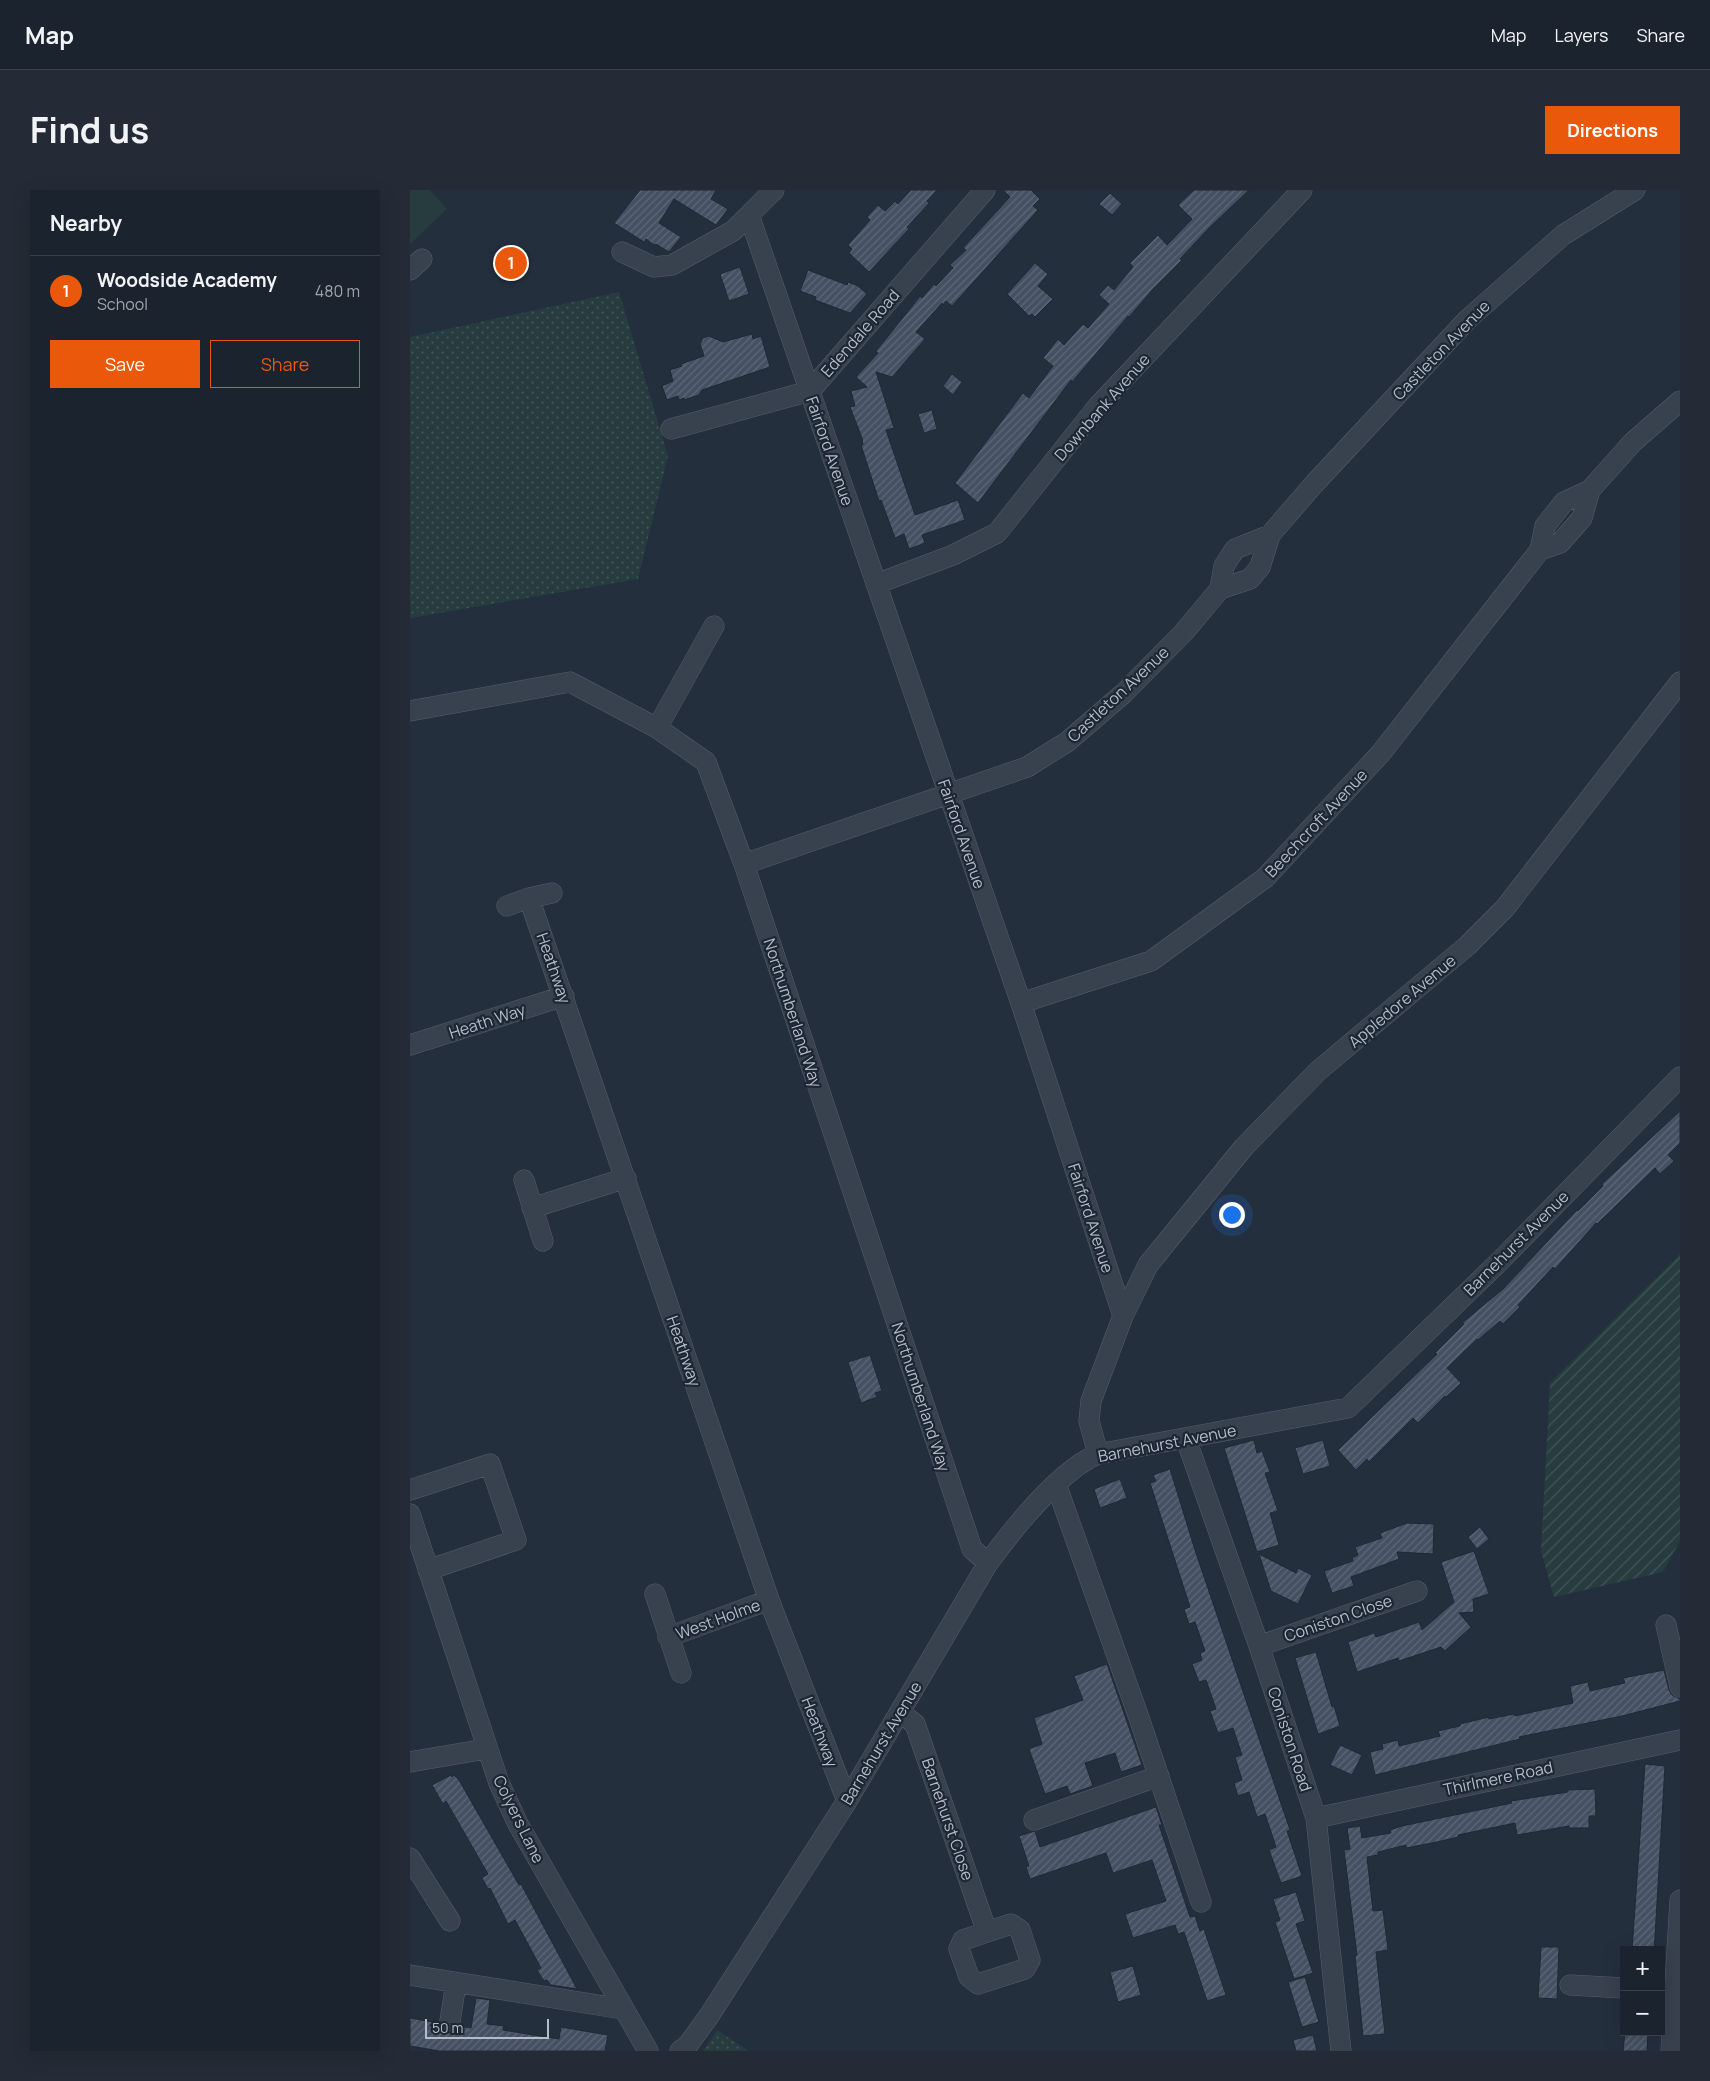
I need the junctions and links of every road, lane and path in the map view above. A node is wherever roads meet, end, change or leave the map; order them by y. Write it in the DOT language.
graph roads {
  1 [pos="985,190"];
  2 [pos="1302,190"];
  3 [pos="1635,190"];
  4 [pos="759,200"];
  5 [pos="622,252"];
  6 [pos="810,391"];
  7 [pos="1680,401"];
  8 [pos="671,429"];
  9 [pos="1270,535"];
  10 [pos="876,584"];
  11 [pos="1220,589"];
  12 [pos="714,626"];
  13 [pos="1680,682"];
  14 [pos="410,711"];
  15 [pos="657,728"];
  16 [pos="948,795"];
  17 [pos="744,864"];
  18 [pos="552,893"];
  19 [pos="530,898"];
  20 [pos="507,906"];
  21 [pos="564,996"];
  22 [pos="1021,1003"];
  23 [pos="410,1046"];
  24 [pos="1680,1078"];
  25 [pos="626,1178"];
  26 [pos="524,1180"];
  27 [pos="532,1208"];
  28 [pos="543,1241"];
  29 [pos="1123,1316"];
  30 [pos="1186,1439"];
  31 [pos="1098,1454"];
  32 [pos="1056,1484"];
  33 [pos="410,1490"];
  34 [pos="410,1514"];
  35 [pos="988,1563"];
  36 [pos="428,1570"];
  37 [pos="1417,1591"];
  38 [pos="655,1594"];
  39 [pos="769,1600"];
  40 [pos="1666,1625"];
  41 [pos="668,1637"];
  42 [pos="1259,1646"];
  43 [pos="681,1673"];
  44 [pos="1680,1687"];
  45 [pos="900,1712"];
  46 [pos="1680,1740"];
  47 [pos="486,1749"];
  48 [pos="410,1762"];
  49 [pos="1159,1776"];
  50 [pos="847,1801"];
  51 [pos="1316,1818"];
  52 [pos="1034,1820"];
  53 [pos="410,1858"];
  54 [pos="1680,1900"];
  55 [pos="1201,1902"];
  56 [pos="450,1921"];
  57 [pos="987,1932"];
  58 [pos="410,1975"];
  59 [pos="456,1983"];
  60 [pos="1570,1985"];
  61 [pos="1620,1988"];
  62 [pos="1668,1991"];
  63 [pos="623,2009"];
  64 [pos="450,2022"];
  65 [pos="648,2051"];
  66 [pos="680,2051"];
  67 [pos="1341,2051"];
  68 [pos="1671,2051"];
  1 -- 6 [label="street, Edendale Road"];
  2 -- 10 [label="street, Downbank Avenue"];
  3 -- 9 [label="street, Castleton Avenue"];
  4 -- 5 [label="street"];
  4 -- 6 [label="street, Fairford Avenue"];
  6 -- 8 [label="street, Edendale Road"];
  6 -- 10 [label="street, Fairford Avenue"];
  7 -- 22 [label="street, Beechcroft Avenue"];
  9 -- 11 [label="street, Castleton Avenue"];
  9 -- 11 [label="street, Castleton Avenue"];
  10 -- 16 [label="street, Fairford Avenue"];
  11 -- 16 [label="street, Castleton Avenue"];
  12 -- 15 [label="street"];
  13 -- 29 [label="street, Appledore Avenue"];
  14 -- 15 [label="street, Northumberland Way"];
  15 -- 17 [label="street, Northumberland Way"];
  16 -- 17 [label="street, Castleton Avenue"];
  16 -- 22 [label="street, Fairford Avenue"];
  17 -- 35 [label="street, Northumberland Way"];
  18 -- 19 [label="street"];
  19 -- 20 [label="street"];
  19 -- 21 [label="street, Heathway"];
  21 -- 23 [label="street, Heath Way"];
  21 -- 25 [label="street, Heathway"];
  22 -- 29 [label="street, Fairford Avenue"];
  24 -- 30 [label="street, Barnehurst Avenue"];
  25 -- 27 [label="street"];
  25 -- 39 [label="street, Heathway"];
  26 -- 27 [label="street"];
  27 -- 28 [label="street"];
  29 -- 31 [label="street"];
  30 -- 31 [label="street, Barnehurst Avenue"];
  30 -- 42 [label="street, Coniston Road"];
  31 -- 32 [label="street, Barnehurst Avenue"];
  32 -- 35 [label="street, Barnehurst Avenue"];
  32 -- 49 [label="street"];
  33 -- 36 [label="street"];
  34 -- 36 [label="street, Colyers Lane"];
  35 -- 45 [label="street, Barnehurst Avenue"];
  36 -- 47 [label="street, Colyers Lane"];
  37 -- 42 [label="street, Coniston Close"];
  38 -- 41 [label="street, West Holme"];
  39 -- 41 [label="street, West Holme"];
  39 -- 50 [label="street, Heathway"];
  40 -- 44 [label="street"];
  41 -- 43 [label="street, West Holme"];
  42 -- 51 [label="street, Coniston Road"];
  45 -- 50 [label="street, Barnehurst Avenue"];
  45 -- 57 [label="street, Barnehurst Close"];
  46 -- 51 [label="street, Thirlmere Road"];
  47 -- 48 [label="street"];
  47 -- 63 [label="street, Colyers Lane"];
  49 -- 52 [label="street"];
  49 -- 55 [label="street"];
  50 -- 66 [label="street, Barnehurst Avenue"];
  51 -- 67 [label="street, Coniston Road"];
  53 -- 56 [label="street"];
  54 -- 62 [label="street"];
  58 -- 59 [label="street"];
  59 -- 63 [label="street"];
  59 -- 64 [label="street"];
  60 -- 61 [label="street"];
  62 -- 68 [label="street"];
  63 -- 65 [label="street, Colyers Lane"];
}
